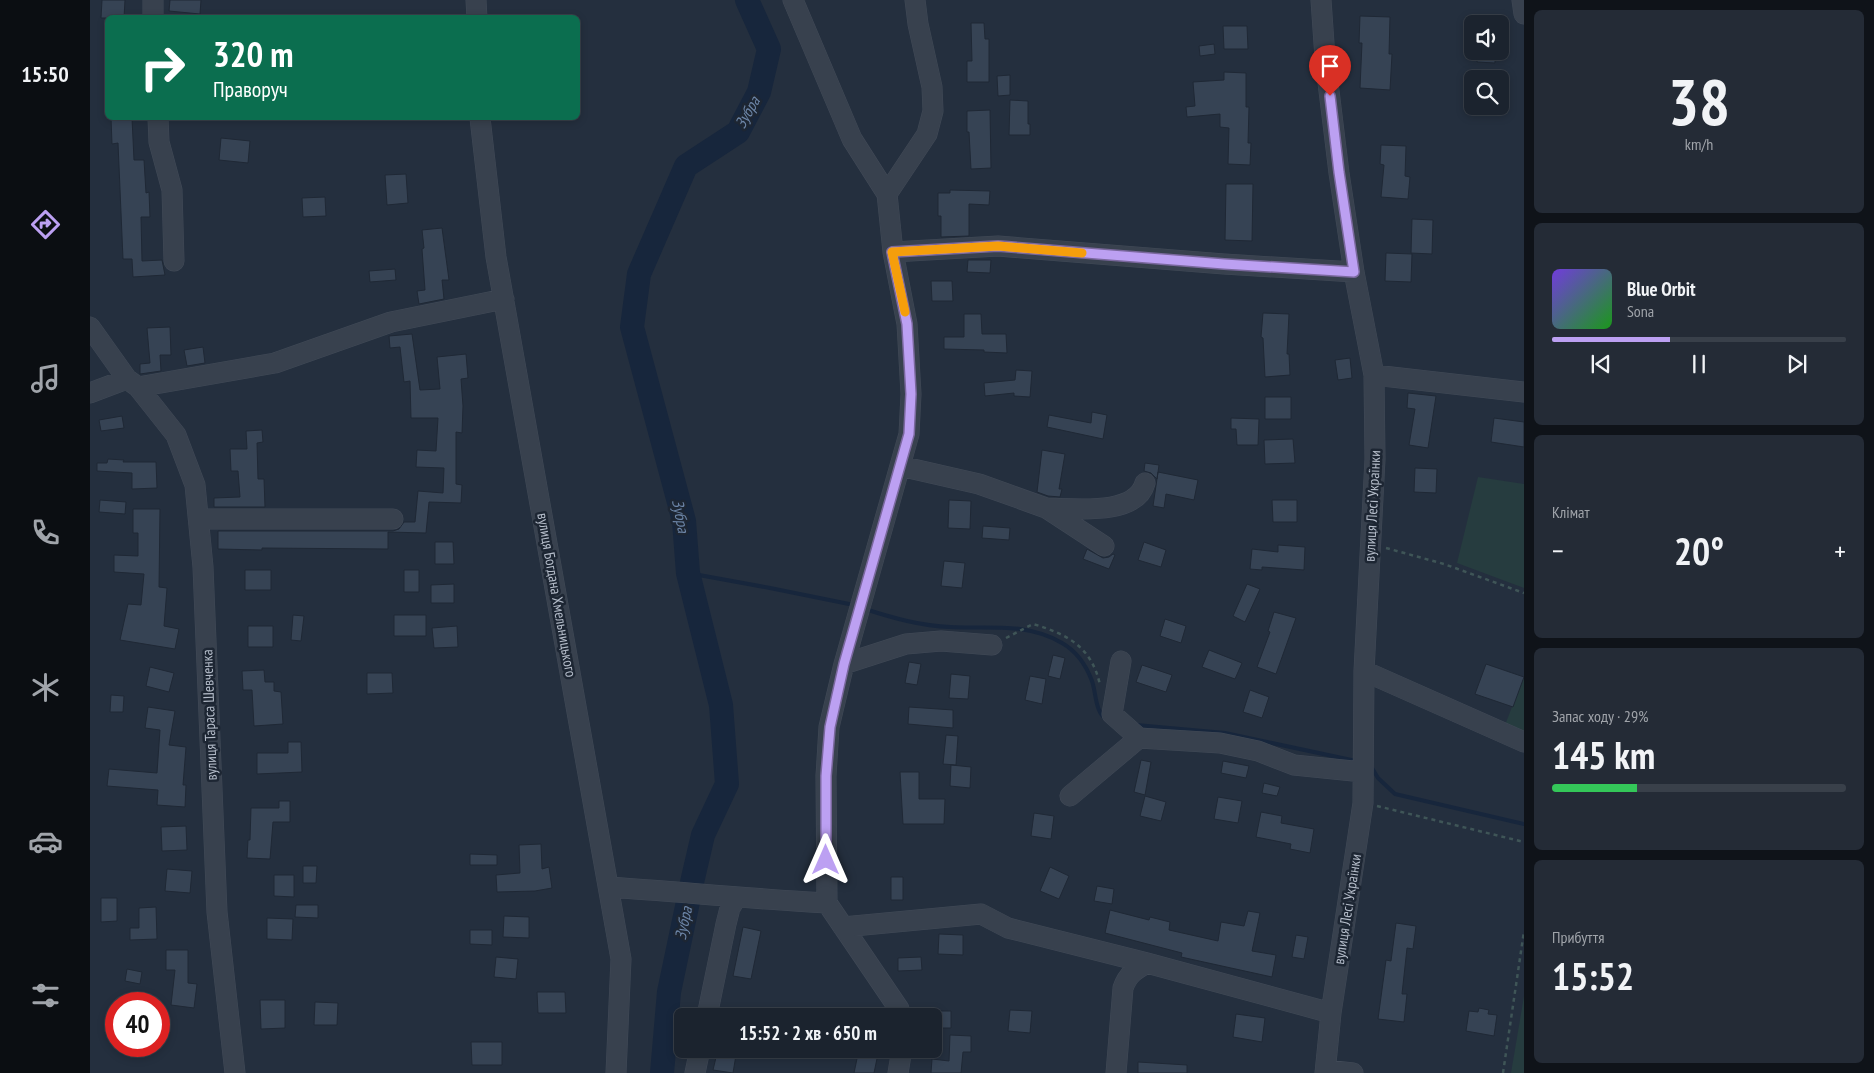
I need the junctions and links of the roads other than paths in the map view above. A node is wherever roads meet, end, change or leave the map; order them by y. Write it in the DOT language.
graph roads {
  1 [pos="153,0"];
  2 [pos="476,0"];
  3 [pos="793,0"];
  4 [pos="915,0"];
  5 [pos="1321,0"];
  6 [pos="1522,0"];
  7 [pos="1524,14"];
  8 [pos="153,15"];
  9 [pos="477,15"];
  10 [pos="158,120"];
  11 [pos="480,120"];
  12 [pos="887,194"];
  13 [pos="892,252"];
  14 [pos="174,261"];
  15 [pos="1354,272"];
  16 [pos="504,299"];
  17 [pos="90,327"];
  18 [pos="1374,375"];
  19 [pos="133,383"];
  20 [pos="1524,392"];
  21 [pos="90,393"];
  22 [pos="900,466"];
  23 [pos="1145,484"];
  24 [pos="1046,508"];
  25 [pos="199,519"];
  26 [pos="393,519"];
  27 [pos="1104,546"];
  28 [pos="992,645"];
  29 [pos="1120,661"];
  30 [pos="844,664"];
  31 [pos="1364,671"];
  32 [pos="1139,738"];
  33 [pos="1524,742"];
  34 [pos="1363,772"];
  35 [pos="1070,796"];
  36 [pos="609,887"];
  37 [pos="736,898"];
  38 [pos="827,903"];
  39 [pos="843,927"];
  40 [pos="1147,963"];
  41 [pos="709,1008"];
  42 [pos="898,1008"];
  43 [pos="1332,1013"];
  44 [pos="698,1058"];
  45 [pos="900,1058"];
  46 [pos="1326,1071"];
  47 [pos="235,1073"];
  48 [pos="616,1073"];
  49 [pos="695,1073"];
  50 [pos="898,1073"];
  51 [pos="1116,1073"];
  52 [pos="1353,1073"];
  1 -- 8 [label="street"];
  2 -- 9 [label="street"];
  3 -- 12 [label="street"];
  4 -- 12 [label="street"];
  5 -- 15 [label="street, вулиця Лесі Українки"];
  6 -- 7 [label="street"];
  10 -- 14 [label="street"];
  11 -- 16 [label="street, вулиця Богдана Хмельницького"];
  12 -- 13 [label="street"];
  13 -- 15 [label="street"];
  13 -- 22 [label="street"];
  15 -- 18 [label="street, вулиця Лесі Українки"];
  16 -- 19 [label="street"];
  16 -- 36 [label="street, вулиця Богдана Хмельницького"];
  17 -- 19 [label="street, вулиця Тараса Шевченка"];
  18 -- 20 [label="street"];
  18 -- 31 [label="street, вулиця Лесі Українки"];
  19 -- 21 [label="street"];
  19 -- 25 [label="street, вулиця Тараса Шевченка"];
  22 -- 24 [label="street"];
  22 -- 30 [label="street"];
  23 -- 24 [label="street"];
  24 -- 27 [label="street"];
  25 -- 26 [label="street"];
  25 -- 47 [label="street, вулиця Тараса Шевченка"];
  28 -- 30 [label="street"];
  29 -- 32 [label="street"];
  30 -- 38 [label="street"];
  31 -- 33 [label="street"];
  31 -- 34 [label="street, вулиця Лесі Українки"];
  32 -- 34 [label="street"];
  32 -- 35 [label="street"];
  34 -- 43 [label="street, вулиця Лесі Українки"];
  36 -- 37 [label="street"];
  36 -- 48 [label="street, вулиця Богдана Хмельницького"];
  37 -- 38 [label="street"];
  37 -- 41 [label="street"];
  38 -- 39 [label="street"];
  39 -- 40 [label="street"];
  39 -- 42 [label="street"];
  40 -- 43 [label="street"];
  40 -- 51 [label="street"];
  43 -- 46 [label="street, вулиця Лесі Українки"];
  44 -- 49 [label="street"];
  45 -- 50 [label="street"];
  46 -- 52 [label="street"];
}
